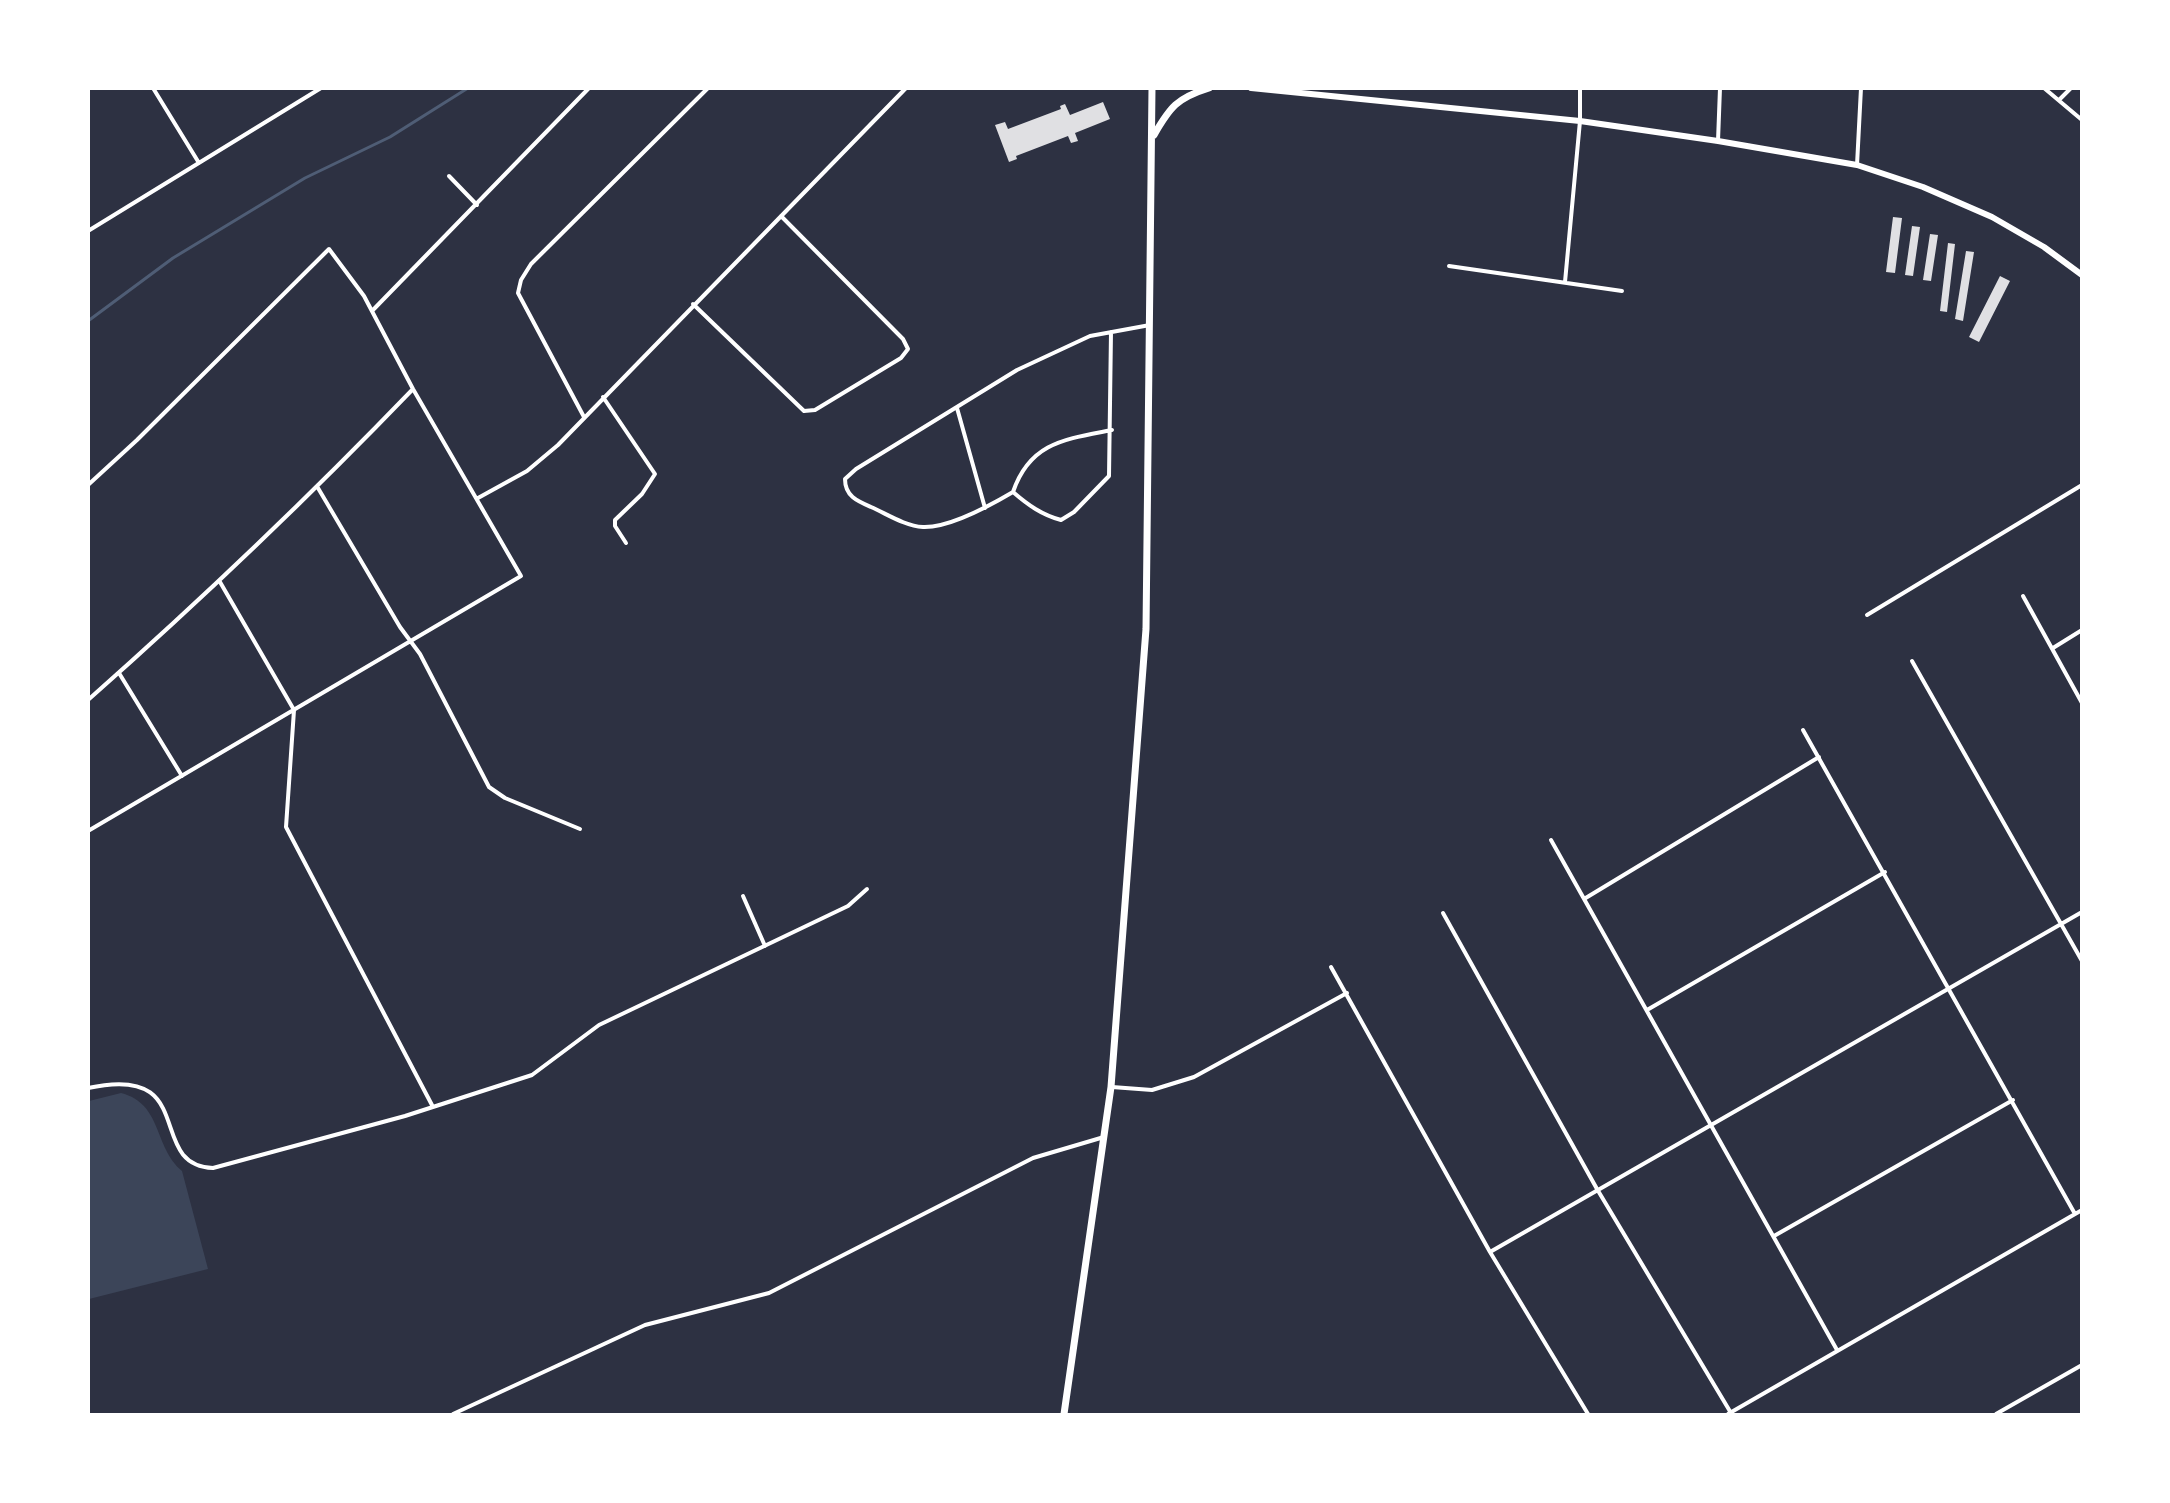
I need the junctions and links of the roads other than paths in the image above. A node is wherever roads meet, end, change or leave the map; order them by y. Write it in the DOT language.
graph roads {
  1 [pos="153,88"];
  2 [pos="306,88"];
  3 [pos="321,88"];
  4 [pos="589,88"];
  5 [pos="708,88"];
  6 [pos="906,88"];
  7 [pos="1152,88"];
  8 [pos="1209,88"];
  9 [pos="1251,88"];
  10 [pos="1580,88"];
  11 [pos="1720,88"];
  12 [pos="1861,88"];
  13 [pos="2044,88"];
  14 [pos="2070,88"];
  15 [pos="310,95"];
  16 [pos="2059,100"];
  17 [pos="2082,120"];
  18 [pos="1580,121"];
  19 [pos="1153,138"];
  20 [pos="1718,141"];
  21 [pos="199,163"];
  22 [pos="1857,165"];
  23 [pos="449,176"];
  24 [pos="477,206"];
  25 [pos="781,216"];
  26 [pos="88,231"];
  27 [pos="1449,266"];
  28 [pos="2082,275"];
  29 [pos="1565,282"];
  30 [pos="1622,291"];
  31 [pos="693,304"];
  32 [pos="372,311"];
  33 [pos="1150,325"];
  34 [pos="1111,332"];
  35 [pos="413,389"];
  36 [pos="603,398"];
  37 [pos="957,408"];
  38 [pos="584,417"];
  39 [pos="1112,430"];
  40 [pos="88,484"];
  41 [pos="2082,484"];
  42 [pos="318,488"];
  43 [pos="1013,492"];
  44 [pos="478,498"];
  45 [pos="985,508"];
  46 [pos="626,543"];
  47 [pos="220,582"];
  48 [pos="2024,596"];
  49 [pos="1867,615"];
  50 [pos="2082,630"];
  51 [pos="410,641"];
  52 [pos="2053,648"];
  53 [pos="1912,661"];
  54 [pos="119,673"];
  55 [pos="88,700"];
  56 [pos="2082,703"];
  57 [pos="294,710"];
  58 [pos="1803,730"];
  59 [pos="1819,757"];
  60 [pos="182,776"];
  61 [pos="580,829"];
  62 [pos="88,831"];
  63 [pos="1551,840"];
  64 [pos="1885,872"];
  65 [pos="867,889"];
  66 [pos="743,896"];
  67 [pos="1584,899"];
  68 [pos="2082,912"];
  69 [pos="1443,913"];
  70 [pos="2061,924"];
  71 [pos="765,946"];
  72 [pos="2082,961"];
  73 [pos="1331,968"];
  74 [pos="1950,988"];
  75 [pos="1347,993"];
  76 [pos="1647,1010"];
  77 [pos="1111,1087"];
  78 [pos="88,1088"];
  79 [pos="2013,1101"];
  80 [pos="433,1107"];
  81 [pos="1711,1124"];
  82 [pos="1104,1137"];
  83 [pos="1598,1189"];
  84 [pos="2082,1210"];
  85 [pos="2075,1214"];
  86 [pos="1774,1236"];
  87 [pos="1490,1252"];
  88 [pos="1837,1350"];
  89 [pos="2082,1365"];
  90 [pos="453,1414"];
  91 [pos="1064,1414"];
  92 [pos="1588,1414"];
  93 [pos="1730,1414"];
  94 [pos="1996,1414"];
  1 -- 21 [label="street"];
  2 -- 15 [label="street"];
  3 -- 15 [label="street"];
  4 -- 24 [label="street"];
  5 -- 38 [label="street"];
  6 -- 25 [label="street"];
  7 -- 19 [label="main road"];
  8 -- 19 [label="main road"];
  9 -- 18 [label="main road"];
  10 -- 18 [label="street"];
  11 -- 20 [label="street"];
  12 -- 22 [label="street"];
  13 -- 16 [label="street"];
  14 -- 16 [label="street"];
  15 -- 21 [label="street"];
  16 -- 17 [label="street"];
  18 -- 20 [label="main road"];
  18 -- 29 [label="street"];
  19 -- 33 [label="main road"];
  20 -- 22 [label="main road"];
  21 -- 26 [label="street"];
  22 -- 28 [label="main road"];
  23 -- 24 [label="street"];
  24 -- 32 [label="street"];
  25 -- 31 [label="street"];
  25 -- 31 [label="street"];
  27 -- 29 [label="street"];
  29 -- 30 [label="street"];
  31 -- 36 [label="street"];
  32 -- 35 [label="street"];
  32 -- 40 [label="street"];
  33 -- 34 [label="street"];
  33 -- 77 [label="main road"];
  34 -- 37 [label="street"];
  34 -- 39 [label="street"];
  35 -- 42 [label="street"];
  35 -- 44 [label="street"];
  36 -- 38 [label="street"];
  36 -- 46 [label="street"];
  37 -- 45 [label="street"];
  37 -- 45 [label="street"];
  38 -- 44 [label="street"];
  39 -- 43 [label="street"];
  39 -- 43 [label="street"];
  41 -- 49 [label="street"];
  42 -- 47 [label="street"];
  42 -- 51 [label="street"];
  43 -- 45 [label="street"];
  44 -- 51 [label="street"];
  47 -- 54 [label="street"];
  47 -- 57 [label="street"];
  48 -- 52 [label="street"];
  50 -- 52 [label="street"];
  51 -- 57 [label="street"];
  51 -- 61 [label="street"];
  52 -- 56 [label="street"];
  53 -- 70 [label="street"];
  54 -- 55 [label="street"];
  54 -- 60 [label="street"];
  57 -- 60 [label="street"];
  57 -- 80 [label="street"];
  58 -- 59 [label="street"];
  59 -- 64 [label="street"];
  59 -- 67 [label="street"];
  60 -- 62 [label="street"];
  63 -- 67 [label="street"];
  64 -- 74 [label="street"];
  64 -- 76 [label="street"];
  65 -- 71 [label="street"];
  66 -- 71 [label="street"];
  67 -- 76 [label="street"];
  68 -- 70 [label="street"];
  69 -- 83 [label="street"];
  70 -- 72 [label="street"];
  70 -- 74 [label="street"];
  71 -- 80 [label="street"];
  73 -- 75 [label="street"];
  74 -- 79 [label="street"];
  74 -- 81 [label="street"];
  75 -- 77 [label="street"];
  75 -- 87 [label="street"];
  76 -- 81 [label="street"];
  77 -- 82 [label="main road"];
  78 -- 80 [label="street"];
  79 -- 85 [label="street"];
  79 -- 86 [label="street"];
  81 -- 83 [label="street"];
  81 -- 86 [label="street"];
  82 -- 90 [label="street"];
  82 -- 91 [label="main road"];
  83 -- 87 [label="street"];
  83 -- 93 [label="street"];
  84 -- 85 [label="street"];
  85 -- 88 [label="street"];
  86 -- 88 [label="street"];
  87 -- 92 [label="street"];
  88 -- 93 [label="street"];
  89 -- 94 [label="street"];
}
